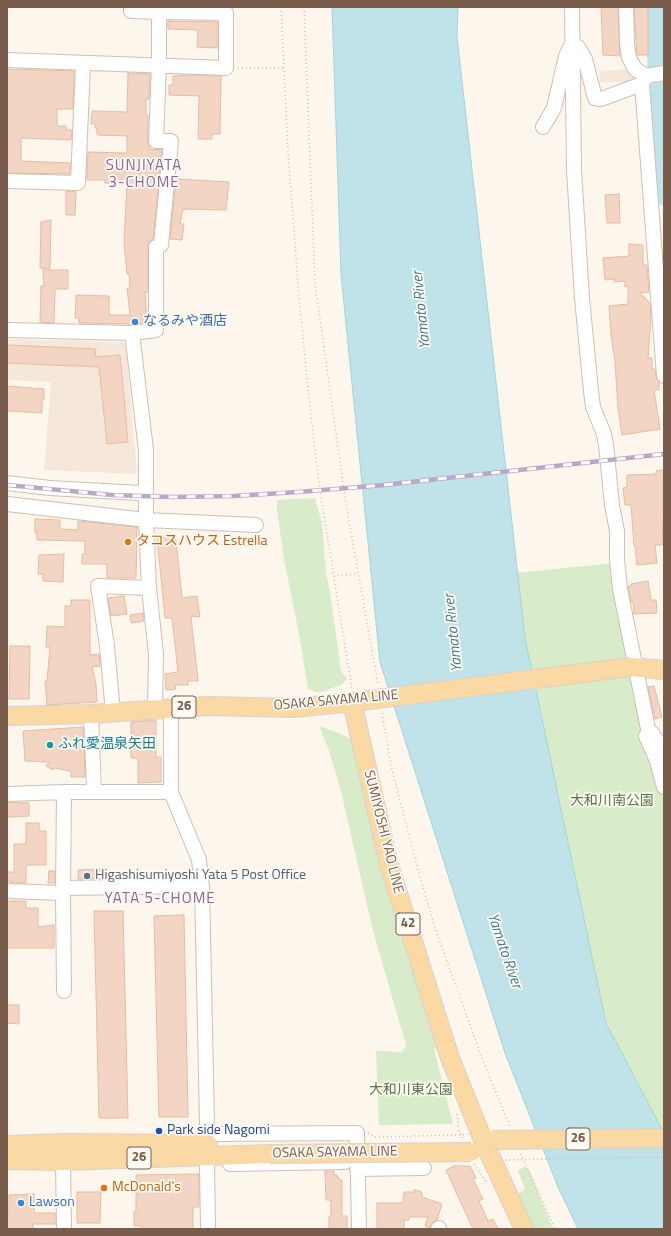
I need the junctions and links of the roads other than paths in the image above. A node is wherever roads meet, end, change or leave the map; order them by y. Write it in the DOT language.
graph roads {
  1 [pos="131,7"];
  2 [pos="572,7"];
  3 [pos="626,7"];
  4 [pos="159,12"];
  5 [pos="572,44"];
  6 [pos="7,60"];
  7 [pos="83,64"];
  8 [pos="159,65"];
  9 [pos="664,73"];
  10 [pos="645,79"];
  11 [pos="543,127"];
  12 [pos="7,181"];
  13 [pos="7,330"];
  14 [pos="132,333"];
  15 [pos="663,335"];
  16 [pos="664,376"];
  17 [pos="7,483"];
  18 [pos="140,493"];
  19 [pos="7,504"];
  20 [pos="146,520"];
  21 [pos="256,525"];
  22 [pos="625,532"];
  23 [pos="617,564"];
  24 [pos="148,588"];
  25 [pos="633,667"];
  26 [pos="664,670"];
  27 [pos="356,702"];
  28 [pos="163,709"];
  29 [pos="113,713"];
  30 [pos="91,714"];
  31 [pos="7,716"];
  32 [pos="646,729"];
  33 [pos="664,752"];
  34 [pos="664,786"];
  35 [pos="94,791"];
  36 [pos="64,792"];
  37 [pos="171,792"];
  38 [pos="7,794"];
  39 [pos="202,886"];
  40 [pos="63,890"];
  41 [pos="7,891"];
  42 [pos="64,991"];
  43 [pos="664,1138"];
  44 [pos="7,1145"];
  45 [pos="484,1146"];
  46 [pos="664,1149"];
  47 [pos="208,1150"];
  48 [pos="63,1152"];
  49 [pos="7,1160"];
  50 [pos="357,1166"];
  51 [pos="424,1168"];
  52 [pos="64,1229"];
  53 [pos="208,1229"];
  54 [pos="358,1229"];
  55 [pos="524,1229"];
  1 -- 4 [label="street"];
  2 -- 5 [label="street"];
  3 -- 10 [label="street"];
  4 -- 8 [label="street"];
  4 -- 8 [label="street"];
  5 -- 10 [label="street"];
  5 -- 11 [label="street"];
  5 -- 23 [label="street"];
  6 -- 7 [label="street"];
  7 -- 8 [label="street"];
  7 -- 12 [label="street"];
  8 -- 14 [label="street"];
  9 -- 10 [label="street"];
  10 -- 15 [label="street"];
  13 -- 14 [label="street"];
  14 -- 20 [label="street"];
  15 -- 16 [label="street"];
  17 -- 18 [label="street"];
  19 -- 20 [label="street"];
  20 -- 21 [label="street"];
  20 -- 24 [label="street"];
  22 -- 23 [label="street"];
  23 -- 25 [label="street"];
  24 -- 28 [label="street"];
  24 -- 29 [label="street"];
  25 -- 26 [label="main road, OSAKA SAYAMA LINE / 26"];
  25 -- 27 [label="main road, OSAKA SAYAMA LINE / 26, bridge"];
  25 -- 32 [label="street"];
  27 -- 28 [label="main road, OSAKA SAYAMA LINE / 26"];
  27 -- 45 [label="main road, SUMIYOSHI YAO LINE / 42"];
  28 -- 29 [label="main road, OSAKA SAYAMA LINE / 26"];
  28 -- 37 [label="street"];
  29 -- 30 [label="main road, OSAKA SAYAMA LINE / 26"];
  30 -- 31 [label="main road, OSAKA SAYAMA LINE / 26"];
  30 -- 35 [label="street"];
  32 -- 33 [label="street"];
  32 -- 34 [label="street"];
  35 -- 36 [label="street"];
  35 -- 37 [label="street"];
  36 -- 38 [label="street"];
  36 -- 40 [label="street"];
  37 -- 39 [label="street"];
  39 -- 40 [label="street"];
  39 -- 47 [label="street"];
  40 -- 41 [label="street"];
  40 -- 42 [label="street"];
  43 -- 45 [label="main road, OSAKA SAYAMA LINE / 26, bridge"];
  44 -- 48 [label="main road"];
  45 -- 46 [label="main road, OSAKA SAYAMA LINE / 26"];
  45 -- 47 [label="main road, OSAKA SAYAMA LINE / 26"];
  45 -- 55 [label="main road, SUMIYOSHI YAO LINE / 42"];
  47 -- 48 [label="main road"];
  47 -- 48 [label="main road"];
  47 -- 50 [label="street"];
  47 -- 50 [label="street"];
  47 -- 53 [label="street"];
  48 -- 49 [label="main road"];
  48 -- 52 [label="street"];
  50 -- 51 [label="street"];
  50 -- 54 [label="street"];
}
